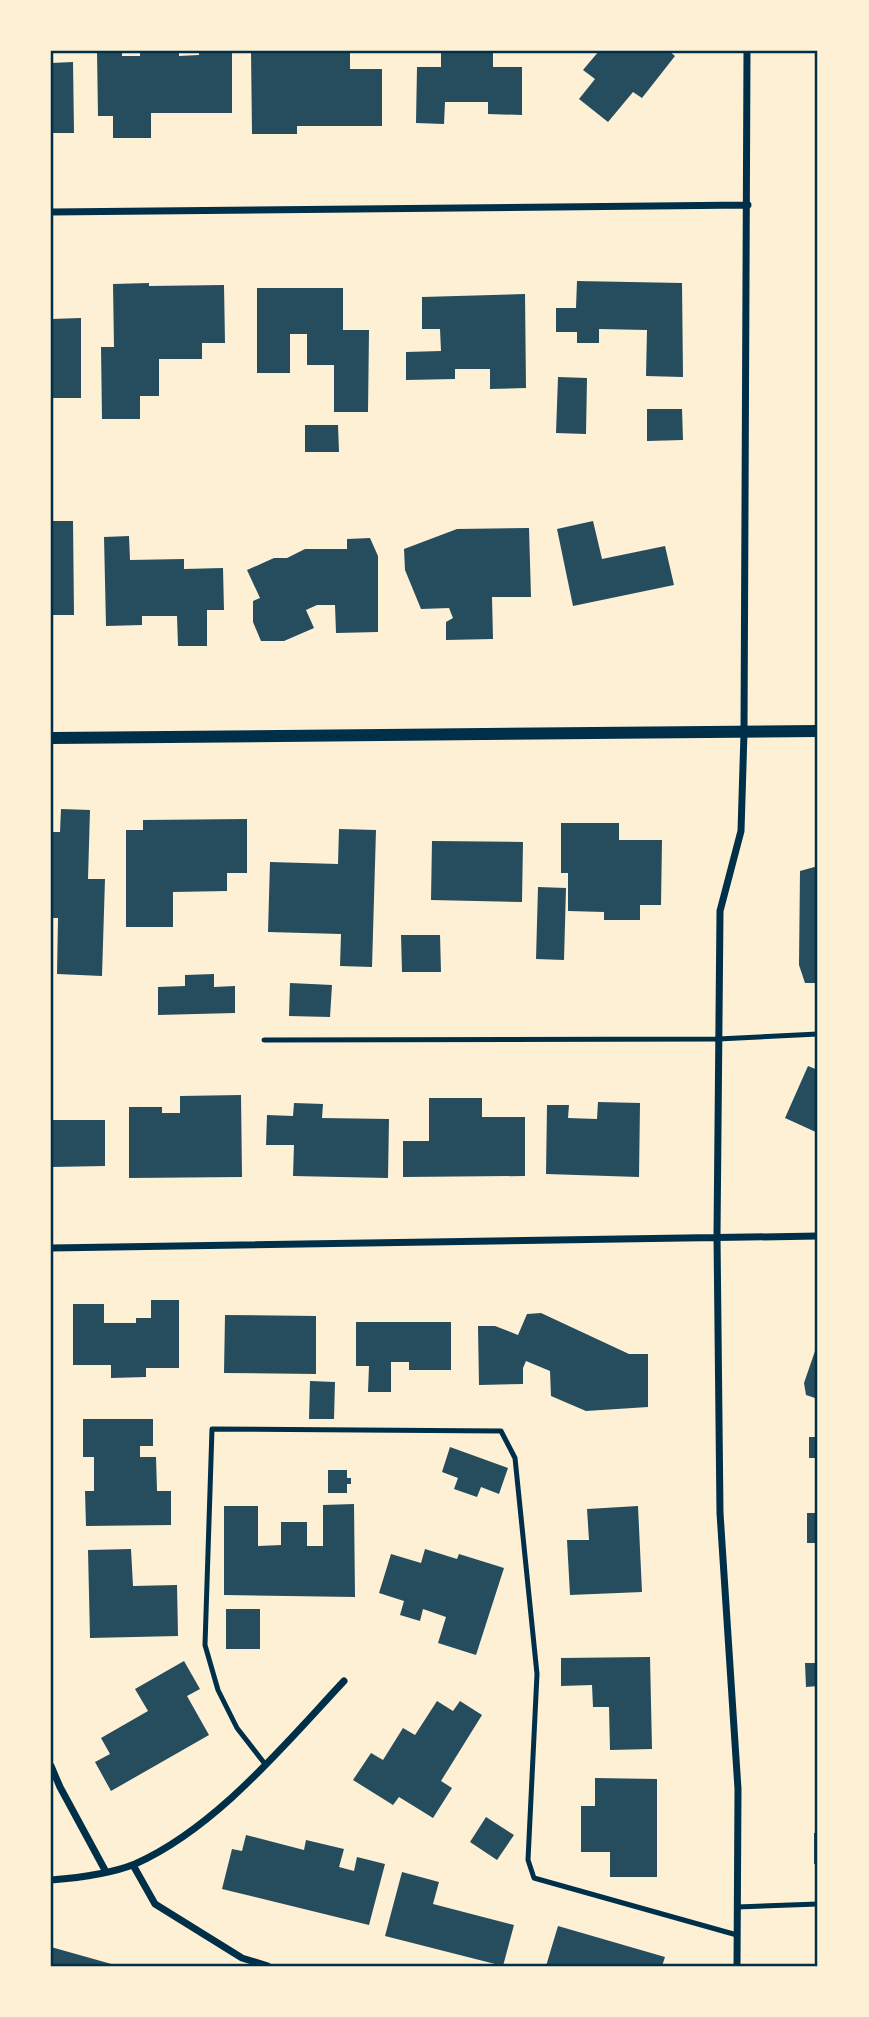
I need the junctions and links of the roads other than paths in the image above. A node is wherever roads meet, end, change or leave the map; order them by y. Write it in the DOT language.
graph roads {
  1 [pos="747,51"];
  2 [pos="748,205"];
  3 [pos="51,212"];
  4 [pos="818,731"];
  5 [pos="744,733"];
  6 [pos="51,738"];
  7 [pos="818,1034"];
  8 [pos="718,1039"];
  9 [pos="264,1040"];
  10 [pos="717,1236"];
  11 [pos="818,1236"];
  12 [pos="51,1248"];
  13 [pos="344,1681"];
  14 [pos="265,1764"];
  15 [pos="51,1766"];
  16 [pos="133,1864"];
  17 [pos="106,1872"];
  18 [pos="51,1880"];
  19 [pos="818,1904"];
  20 [pos="737,1906"];
  21 [pos="737,1935"];
  22 [pos="268,1966"];
  23 [pos="737,1966"];
  1 -- 2 [label="street"];
  2 -- 3 [label="street"];
  2 -- 5 [label="street"];
  4 -- 5 [label="street"];
  5 -- 6 [label="street"];
  5 -- 8 [label="street"];
  7 -- 8 [label="lane"];
  8 -- 9 [label="lane"];
  8 -- 10 [label="street"];
  10 -- 11 [label="street"];
  10 -- 12 [label="street"];
  10 -- 20 [label="street"];
  13 -- 14 [label="street"];
  14 -- 16 [label="street"];
  14 -- 21 [label="lane"];
  15 -- 17 [label="street"];
  16 -- 17 [label="street"];
  16 -- 22 [label="street"];
  17 -- 18 [label="street"];
  19 -- 20 [label="lane"];
  20 -- 21 [label="street"];
  21 -- 23 [label="street"];
}
